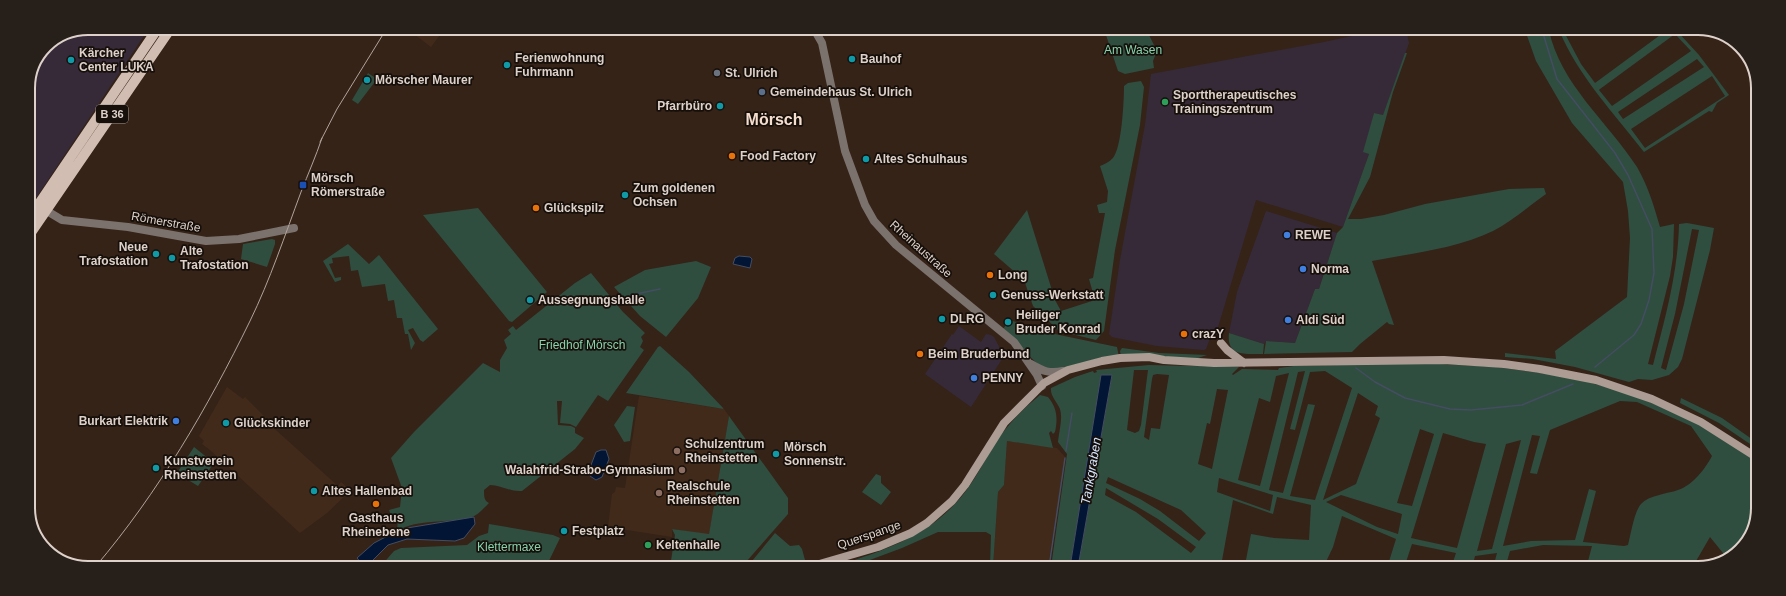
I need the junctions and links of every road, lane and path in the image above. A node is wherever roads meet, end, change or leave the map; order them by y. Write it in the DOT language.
graph roads {
  1 [pos="153,35"];
  2 [pos="166,35"];
  3 [pos="817,35"];
  4 [pos="42,208"];
  5 [pos="35,214"];
  6 [pos="35,222"];
  7 [pos="294,228"];
  8 [pos="1221,343"];
  9 [pos="1164,360"];
  10 [pos="1244,363"];
  11 [pos="1030,364"];
  12 [pos="1068,370"];
  13 [pos="1042,386"];
  14 [pos="1751,454"];
  15 [pos="830,561"];
  1 -- 4 [label="main road, B 36"];
  2 -- 4 [label="main road, B 36"];
  3 -- 11 [label="street, Rheinaustraße"];
  4 -- 5 [label="main road, B 36"];
  4 -- 6 [label="main road, B 36"];
  4 -- 7 [label="street, Römerstraße"];
  8 -- 10 [label="main road"];
  9 -- 10 [label="main road"];
  9 -- 12 [label="main road, Querspange"];
  9 -- 13 [label="main road"];
  10 -- 14 [label="main road"];
  11 -- 12 [label="street"];
  11 -- 13 [label="street, Rheinaustraße"];
  12 -- 13 [label="main road, Querspange"];
  13 -- 15 [label="main road, Querspange"];
}
